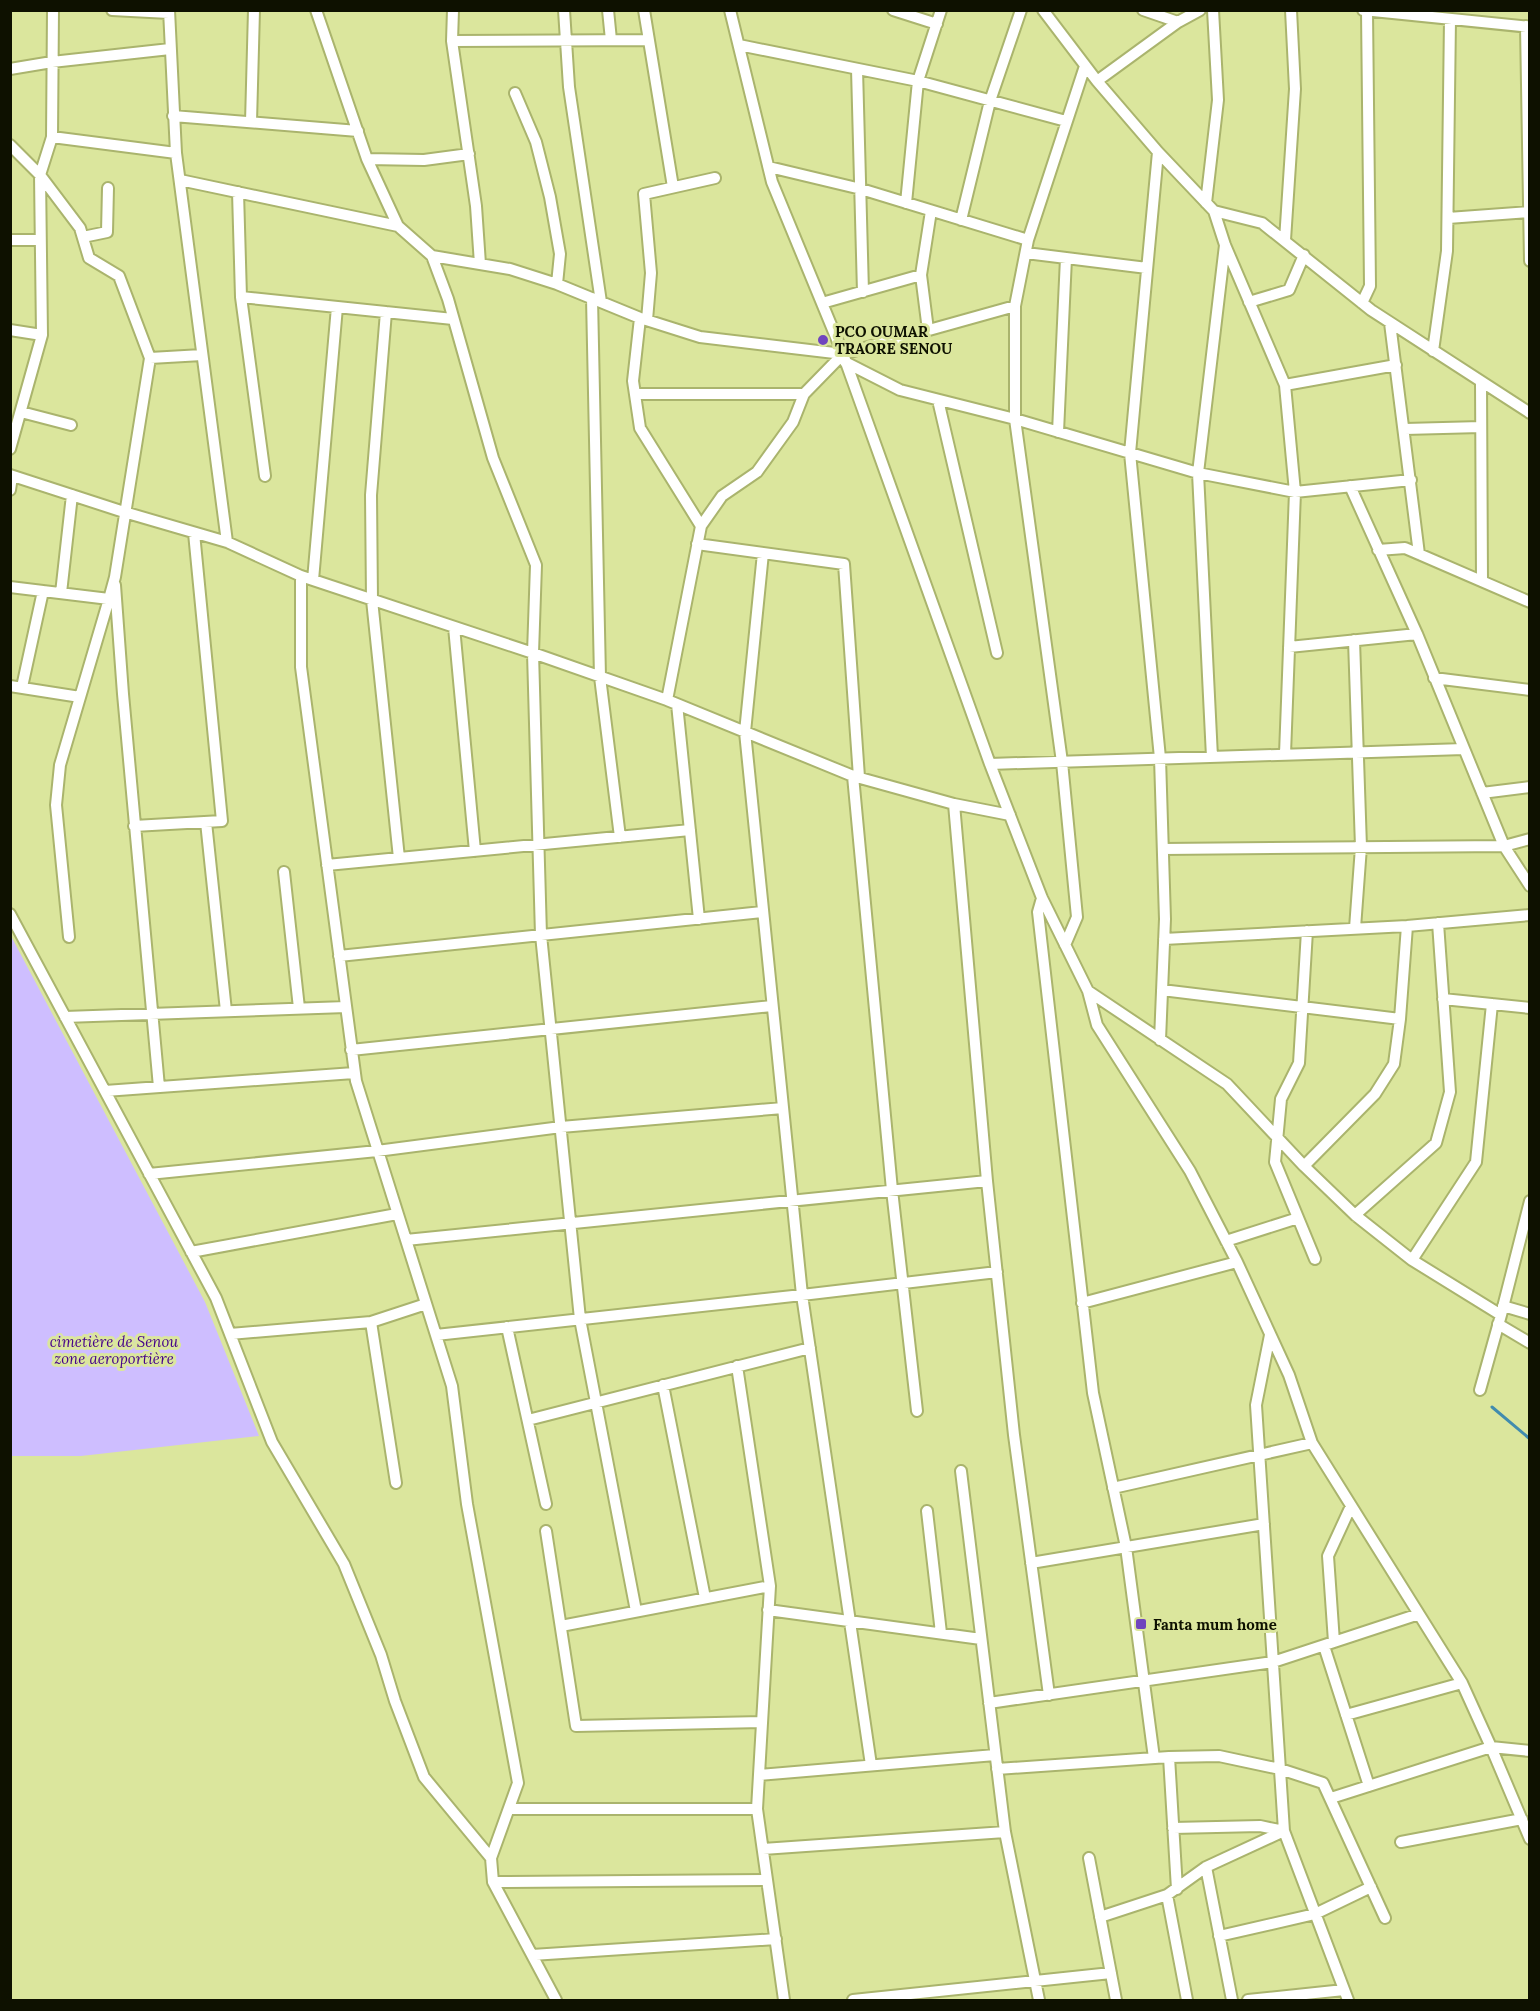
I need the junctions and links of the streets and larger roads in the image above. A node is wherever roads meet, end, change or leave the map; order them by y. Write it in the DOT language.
graph roads {
  1 [pos="53,10"];
  2 [pos="112,10"];
  3 [pos="254,10"];
  4 [pos="315,10"];
  5 [pos="453,10"];
  6 [pos="564,10"];
  7 [pos="608,10"];
  8 [pos="644,10"];
  9 [pos="730,10"];
  10 [pos="893,10"];
  11 [pos="941,10"];
  12 [pos="1021,10"];
  13 [pos="1043,10"];
  14 [pos="1143,10"];
  15 [pos="1200,10"];
  16 [pos="1213,10"];
  17 [pos="1291,10"];
  18 [pos="1363,10"];
  19 [pos="1368,11"];
  20 [pos="169,12"];
  21 [pos="1404,12"];
  22 [pos="1450,19"];
  23 [pos="1178,22"];
  24 [pos="937,24"];
  25 [pos="1528,26"];
  26 [pos="452,40"];
  27 [pos="566,40"];
  28 [pos="610,40"];
  29 [pos="649,40"];
  30 [pos="739,45"];
  31 [pos="170,49"];
  32 [pos="52,62"];
  33 [pos="1085,66"];
  34 [pos="10,69"];
  35 [pos="857,69"];
  36 [pos="918,81"];
  37 [pos="1097,81"];
  38 [pos="515,93"];
  39 [pos="990,101"];
  40 [pos="173,116"];
  41 [pos="1066,121"];
  42 [pos="251,122"];
  43 [pos="358,131"];
  44 [pos="52,137"];
  45 [pos="10,145"];
  46 [pos="1158,152"];
  47 [pos="176,153"];
  48 [pos="469,154"];
  49 [pos="367,159"];
  50 [pos="769,167"];
  51 [pos="40,175"];
  52 [pos="715,178"];
  53 [pos="180,180"];
  54 [pos="673,187"];
  55 [pos="108,188"];
  56 [pos="861,189"];
  57 [pos="238,192"];
  58 [pos="906,203"];
  59 [pos="1210,207"];
  60 [pos="931,211"];
  61 [pos="1529,212"];
  62 [pos="1448,218"];
  63 [pos="961,220"];
  64 [pos="398,226"];
  65 [pos="83,237"];
  66 [pos="10,240"];
  67 [pos="40,240"];
  68 [pos="1028,240"];
  69 [pos="1285,240"];
  70 [pos="1225,245"];
  71 [pos="1026,253"];
  72 [pos="432,255"];
  73 [pos="1304,255"];
  74 [pos="1066,258"];
  75 [pos="1530,261"];
  76 [pos="480,264"];
  77 [pos="1147,268"];
  78 [pos="921,275"];
  79 [pos="557,284"];
  80 [pos="863,292"];
  81 [pos="241,297"];
  82 [pos="596,300"];
  83 [pos="1249,302"];
  84 [pos="822,303"];
  85 [pos="1362,303"];
  86 [pos="1015,306"];
  87 [pos="337,307"];
  88 [pos="386,312"];
  89 [pos="453,319"];
  90 [pos="644,319"];
  91 [pos="1390,323"];
  92 [pos="10,330"];
  93 [pos="928,330"];
  94 [pos="42,335"];
  95 [pos="1433,351"];
  96 [pos="202,355"];
  97 [pos="150,358"];
  98 [pos="844,358"];
  99 [pos="1396,365"];
  100 [pos="1481,382"];
  101 [pos="1285,385"];
  102 [pos="635,394"];
  103 [pos="804,394"];
  104 [pos="938,400"];
  105 [pos="21,412"];
  106 [pos="1530,413"];
  107 [pos="1015,419"];
  108 [pos="14,423"];
  109 [pos="71,425"];
  110 [pos="1481,427"];
  111 [pos="1405,429"];
  112 [pos="1058,432"];
  113 [pos="10,449"];
  114 [pos="1130,453"];
  115 [pos="1198,473"];
  116 [pos="11,476"];
  117 [pos="265,477"];
  118 [pos="1411,480"];
  119 [pos="1350,486"];
  120 [pos="10,490"];
  121 [pos="1295,492"];
  122 [pos="72,495"];
  123 [pos="124,512"];
  124 [pos="701,526"];
  125 [pos="194,533"];
  126 [pos="226,542"];
  127 [pos="697,544"];
  128 [pos="1378,549"];
  129 [pos="763,553"];
  130 [pos="1419,554"];
  131 [pos="301,576"];
  132 [pos="115,577"];
  133 [pos="313,580"];
  134 [pos="1482,581"];
  135 [pos="10,587"];
  136 [pos="43,591"];
  137 [pos="61,593"];
  138 [pos="109,599"];
  139 [pos="372,600"];
  140 [pos="1530,602"];
  141 [pos="454,627"];
  142 [pos="1417,634"];
  143 [pos="1354,640"];
  144 [pos="1289,646"];
  145 [pos="533,653"];
  146 [pos="997,653"];
  147 [pos="600,677"];
  148 [pos="1434,678"];
  149 [pos="10,686"];
  150 [pos="22,687"];
  151 [pos="1530,690"];
  152 [pos="80,697"];
  153 [pos="672,702"];
  154 [pos="746,732"];
  155 [pos="1464,749"];
  156 [pos="1358,752"];
  157 [pos="1286,754"];
  158 [pos="1212,757"];
  159 [pos="1160,758"];
  160 [pos="1062,762"];
  161 [pos="990,764"];
  162 [pos="856,777"];
  163 [pos="1530,787"];
  164 [pos="1482,793"];
  165 [pos="954,804"];
  166 [pos="1010,814"];
  167 [pos="206,822"];
  168 [pos="134,826"];
  169 [pos="690,830"];
  170 [pos="620,837"];
  171 [pos="1530,839"];
  172 [pos="539,845"];
  173 [pos="1504,846"];
  174 [pos="1361,847"];
  175 [pos="1163,849"];
  176 [pos="475,851"];
  177 [pos="399,858"];
  178 [pos="327,865"];
  179 [pos="284,872"];
  180 [pos="1530,886"];
  181 [pos="1042,898"];
  182 [pos="762,912"];
  183 [pos="10,914"];
  184 [pos="1530,915"];
  185 [pos="699,919"];
  186 [pos="1438,923"];
  187 [pos="1407,926"];
  188 [pos="1355,928"];
  189 [pos="1307,931"];
  190 [pos="541,935"];
  191 [pos="69,937"];
  192 [pos="1164,939"];
  193 [pos="1065,945"];
  194 [pos="339,956"];
  195 [pos="1162,990"];
  196 [pos="1088,991"];
  197 [pos="1443,999"];
  198 [pos="1492,1004"];
  199 [pos="346,1006"];
  200 [pos="772,1006"];
  201 [pos="1302,1007"];
  202 [pos="299,1008"];
  203 [pos="1530,1008"];
  204 [pos="225,1011"];
  205 [pos="152,1014"];
  206 [pos="65,1017"];
  207 [pos="1400,1019"];
  208 [pos="551,1028"];
  209 [pos="1160,1040"];
  210 [pos="351,1050"];
  211 [pos="354,1073"];
  212 [pos="159,1087"];
  213 [pos="105,1091"];
  214 [pos="783,1108"];
  215 [pos="561,1127"];
  216 [pos="1277,1138"];
  217 [pos="377,1151"];
  218 [pos="1304,1167"];
  219 [pos="150,1174"];
  220 [pos="987,1180"];
  221 [pos="892,1190"];
  222 [pos="792,1200"];
  223 [pos="1530,1201"];
  224 [pos="397,1214"];
  225 [pos="1355,1215"];
  226 [pos="1298,1218"];
  227 [pos="570,1223"];
  228 [pos="406,1240"];
  229 [pos="1226,1241"];
  230 [pos="191,1252"];
  231 [pos="1315,1259"];
  232 [pos="1412,1260"];
  233 [pos="1237,1262"];
  234 [pos="998,1272"];
  235 [pos="903,1283"];
  236 [pos="802,1295"];
  237 [pos="1082,1303"];
  238 [pos="426,1304"];
  239 [pos="1530,1314"];
  240 [pos="1501,1315"];
  241 [pos="580,1319"];
  242 [pos="371,1322"];
  243 [pos="507,1327"];
  244 [pos="230,1334"];
  245 [pos="1270,1334"];
  246 [pos="436,1335"];
  247 [pos="1530,1343"];
  248 [pos="810,1348"];
  249 [pos="737,1366"];
  250 [pos="663,1385"];
  251 [pos="1480,1390"];
  252 [pos="596,1403"];
  253 [pos="917,1412"];
  254 [pos="528,1420"];
  255 [pos="1312,1443"];
  256 [pos="1260,1455"];
  257 [pos="962,1471"];
  258 [pos="396,1483"];
  259 [pos="1113,1488"];
  260 [pos="546,1504"];
  261 [pos="1351,1506"];
  262 [pos="927,1510"];
  263 [pos="1264,1524"];
  264 [pos="546,1531"];
  265 [pos="1126,1547"];
  266 [pos="1031,1563"];
  267 [pos="770,1586"];
  268 [pos="705,1598"];
  269 [pos="768,1610"];
  270 [pos="636,1611"];
  271 [pos="1419,1614"];
  272 [pos="850,1621"];
  273 [pos="561,1626"];
  274 [pos="941,1633"];
  275 [pos="981,1638"];
  276 [pos="1329,1644"];
  277 [pos="1273,1662"];
  278 [pos="1143,1681"];
  279 [pos="1462,1683"];
  280 [pos="1049,1695"];
  281 [pos="989,1703"];
  282 [pos="1346,1715"];
  283 [pos="762,1722"];
  284 [pos="1491,1747"];
  285 [pos="1530,1751"];
  286 [pos="995,1755"];
  287 [pos="1169,1757"];
  288 [pos="1154,1758"];
  289 [pos="871,1765"];
  290 [pos="997,1769"];
  291 [pos="1280,1769"];
  292 [pos="759,1775"];
  293 [pos="1369,1786"];
  294 [pos="1330,1798"];
  295 [pos="509,1809"];
  296 [pos="757,1809"];
  297 [pos="1522,1819"];
  298 [pos="1173,1828"];
  299 [pos="1284,1831"];
  300 [pos="1005,1832"];
  301 [pos="1530,1839"];
  302 [pos="1401,1842"];
  303 [pos="763,1849"];
  304 [pos="491,1858"];
  305 [pos="1089,1858"];
  306 [pos="1206,1867"];
  307 [pos="767,1880"];
  308 [pos="493,1882"];
  309 [pos="1371,1887"];
  310 [pos="1177,1888"];
  311 [pos="1167,1895"];
  312 [pos="1316,1914"];
  313 [pos="1100,1917"];
  314 [pos="1385,1918"];
  315 [pos="1219,1936"];
  316 [pos="776,1939"];
  317 [pos="532,1955"];
  318 [pos="1111,1973"];
  319 [pos="1035,1981"];
  320 [pos="1346,1995"];
  321 [pos="556,2001"];
  322 [pos="784,2001"];
  323 [pos="853,2001"];
  324 [pos="1039,2001"];
  325 [pos="1116,2001"];
  326 [pos="1187,2001"];
  327 [pos="1232,2001"];
  328 [pos="1248,2001"];
  1 -- 32 [label="street"];
  2 -- 20 [label="street"];
  3 -- 42 [label="street"];
  4 -- 43 [label="street"];
  5 -- 26 [label="street"];
  6 -- 27 [label="street"];
  7 -- 28 [label="street"];
  8 -- 29 [label="street"];
  9 -- 30 [label="street"];
  10 -- 24 [label="street"];
  11 -- 24 [label="street"];
  12 -- 39 [label="street"];
  13 -- 33 [label="street"];
  14 -- 23 [label="street"];
  15 -- 23 [label="street"];
  16 -- 59 [label="street"];
  17 -- 69 [label="street"];
  18 -- 19 [label="street"];
  19 -- 21 [label="street"];
  19 -- 85 [label="street"];
  20 -- 31 [label="street"];
  21 -- 22 [label="street"];
  22 -- 25 [label="street"];
  22 -- 62 [label="street"];
  23 -- 37 [label="street"];
  24 -- 36 [label="street"];
  25 -- 61 [label="street"];
  26 -- 27 [label="street"];
  26 -- 48 [label="street"];
  27 -- 28 [label="street"];
  27 -- 82 [label="street"];
  28 -- 29 [label="street"];
  29 -- 54 [label="street"];
  30 -- 35 [label="street"];
  30 -- 50 [label="street"];
  31 -- 32 [label="street"];
  31 -- 40 [label="street"];
  32 -- 34 [label="street"];
  32 -- 44 [label="street"];
  33 -- 37 [label="street"];
  33 -- 41 [label="street"];
  35 -- 36 [label="street"];
  35 -- 56 [label="street"];
  36 -- 39 [label="street"];
  36 -- 58 [label="street"];
  37 -- 46 [label="street"];
  38 -- 79 [label="street"];
  39 -- 41 [label="street"];
  39 -- 63 [label="street"];
  40 -- 42 [label="street"];
  40 -- 47 [label="street"];
  41 -- 68 [label="street"];
  42 -- 43 [label="street"];
  43 -- 49 [label="street"];
  44 -- 47 [label="street"];
  44 -- 51 [label="street"];
  45 -- 51 [label="street"];
  46 -- 59 [label="street"];
  46 -- 77 [label="street"];
  47 -- 53 [label="street"];
  48 -- 49 [label="street"];
  48 -- 76 [label="street"];
  49 -- 64 [label="street"];
  50 -- 56 [label="street"];
  50 -- 84 [label="street"];
  51 -- 65 [label="street"];
  51 -- 67 [label="street"];
  52 -- 54 [label="street"];
  53 -- 57 [label="street"];
  53 -- 96 [label="street"];
  54 -- 90 [label="street"];
  55 -- 65 [label="street"];
  56 -- 58 [label="street"];
  56 -- 80 [label="street"];
  57 -- 64 [label="street"];
  57 -- 81 [label="street"];
  58 -- 60 [label="street"];
  59 -- 69 [label="street"];
  59 -- 70 [label="street"];
  60 -- 63 [label="street"];
  60 -- 78 [label="street"];
  61 -- 62 [label="street"];
  61 -- 75 [label="street"];
  62 -- 95 [label="street"];
  63 -- 68 [label="street"];
  64 -- 72 [label="street"];
  65 -- 97 [label="street"];
  66 -- 67 [label="street"];
  67 -- 94 [label="street"];
  68 -- 71 [label="street"];
  69 -- 73 [label="street"];
  70 -- 83 [label="street"];
  70 -- 115 [label="street"];
  71 -- 74 [label="street"];
  71 -- 86 [label="street"];
  72 -- 76 [label="street"];
  72 -- 89 [label="street"];
  73 -- 83 [label="street"];
  73 -- 85 [label="street"];
  74 -- 77 [label="street"];
  74 -- 112 [label="street"];
  76 -- 79 [label="street"];
  77 -- 114 [label="street"];
  78 -- 80 [label="street"];
  78 -- 93 [label="street"];
  79 -- 82 [label="street"];
  80 -- 84 [label="street"];
  81 -- 87 [label="street"];
  81 -- 117 [label="street"];
  82 -- 90 [label="street"];
  82 -- 147 [label="street"];
  83 -- 101 [label="street"];
  84 -- 98 [label="street"];
  85 -- 91 [label="street"];
  86 -- 93 [label="street"];
  86 -- 107 [label="street"];
  87 -- 88 [label="street"];
  87 -- 133 [label="street"];
  88 -- 89 [label="street"];
  88 -- 139 [label="street"];
  89 -- 145 [label="street"];
  90 -- 98 [label="street"];
  90 -- 102 [label="street"];
  91 -- 95 [label="street"];
  91 -- 99 [label="street"];
  92 -- 94 [label="street"];
  93 -- 98 [label="street"];
  94 -- 105 [label="street"];
  95 -- 100 [label="street"];
  96 -- 97 [label="street"];
  96 -- 126 [label="street"];
  97 -- 123 [label="street"];
  98 -- 103 [label="street"];
  98 -- 104 [label="street"];
  98 -- 161 [label="street"];
  99 -- 101 [label="street"];
  99 -- 111 [label="street"];
  100 -- 106 [label="street"];
  100 -- 110 [label="street"];
  101 -- 121 [label="street"];
  102 -- 103 [label="street"];
  102 -- 124 [label="street"];
  103 -- 124 [label="street"];
  104 -- 107 [label="street"];
  104 -- 146 [label="street"];
  105 -- 108 [label="street"];
  105 -- 109 [label="street"];
  107 -- 112 [label="street"];
  107 -- 160 [label="street"];
  108 -- 113 [label="street"];
  110 -- 111 [label="street"];
  110 -- 134 [label="street"];
  111 -- 118 [label="street"];
  112 -- 114 [label="street"];
  114 -- 115 [label="street"];
  114 -- 159 [label="street"];
  115 -- 121 [label="street"];
  115 -- 158 [label="street"];
  116 -- 120 [label="street"];
  116 -- 122 [label="street"];
  118 -- 119 [label="street"];
  118 -- 130 [label="street"];
  119 -- 121 [label="street"];
  119 -- 128 [label="street"];
  121 -- 144 [label="street"];
  122 -- 123 [label="street"];
  122 -- 137 [label="street"];
  123 -- 125 [label="street"];
  123 -- 132 [label="street"];
  124 -- 127 [label="street"];
  125 -- 126 [label="street"];
  125 -- 167 [label="street"];
  126 -- 131 [label="street"];
  127 -- 129 [label="street"];
  127 -- 153 [label="street"];
  128 -- 130 [label="street"];
  128 -- 142 [label="street"];
  129 -- 154 [label="street"];
  129 -- 162 [label="street"];
  130 -- 134 [label="street"];
  131 -- 133 [label="street"];
  131 -- 178 [label="street"];
  132 -- 138 [label="street"];
  132 -- 168 [label="street"];
  133 -- 139 [label="street"];
  134 -- 140 [label="street"];
  135 -- 136 [label="street"];
  136 -- 137 [label="street"];
  136 -- 150 [label="street"];
  137 -- 138 [label="street"];
  138 -- 152 [label="street"];
  139 -- 141 [label="street"];
  139 -- 177 [label="street"];
  141 -- 145 [label="street"];
  141 -- 176 [label="street"];
  142 -- 143 [label="street"];
  142 -- 148 [label="street"];
  143 -- 144 [label="street"];
  143 -- 156 [label="street"];
  144 -- 157 [label="street"];
  145 -- 147 [label="street"];
  145 -- 172 [label="street"];
  147 -- 153 [label="street"];
  147 -- 170 [label="street"];
  148 -- 151 [label="street"];
  148 -- 155 [label="street"];
  149 -- 150 [label="street"];
  150 -- 152 [label="street"];
  152 -- 191 [label="street"];
  153 -- 154 [label="street"];
  153 -- 169 [label="street"];
  154 -- 162 [label="street"];
  154 -- 182 [label="street"];
  155 -- 156 [label="street"];
  155 -- 164 [label="street"];
  156 -- 157 [label="street"];
  156 -- 174 [label="street"];
  157 -- 158 [label="street"];
  158 -- 159 [label="street"];
  159 -- 160 [label="street"];
  159 -- 175 [label="street"];
  160 -- 161 [label="street"];
  160 -- 193 [label="street"];
  161 -- 166 [label="street"];
  162 -- 165 [label="street"];
  162 -- 221 [label="street"];
  163 -- 164 [label="street"];
  164 -- 173 [label="street"];
  165 -- 166 [label="street"];
  165 -- 220 [label="street"];
  166 -- 181 [label="street"];
  167 -- 168 [label="street"];
  167 -- 204 [label="street"];
  168 -- 205 [label="street"];
  169 -- 170 [label="street"];
  169 -- 185 [label="street"];
  170 -- 172 [label="street"];
  171 -- 173 [label="street"];
  172 -- 176 [label="street"];
  172 -- 190 [label="street"];
  173 -- 174 [label="street"];
  173 -- 180 [label="street"];
  174 -- 175 [label="street"];
  174 -- 188 [label="street"];
  175 -- 192 [label="street"];
  176 -- 177 [label="street"];
  177 -- 178 [label="street"];
  178 -- 194 [label="street"];
  179 -- 202 [label="street"];
  181 -- 193 [label="street"];
  181 -- 237 [label="street"];
  182 -- 185 [label="street"];
  182 -- 200 [label="street"];
  183 -- 206 [label="street"];
  184 -- 186 [label="street"];
  185 -- 190 [label="street"];
  186 -- 187 [label="street"];
  186 -- 197 [label="street"];
  187 -- 188 [label="street"];
  187 -- 207 [label="street"];
  188 -- 189 [label="street"];
  189 -- 192 [label="street"];
  189 -- 201 [label="street"];
  190 -- 194 [label="street"];
  190 -- 208 [label="street"];
  192 -- 195 [label="street"];
  193 -- 196 [label="street"];
  194 -- 199 [label="street"];
  195 -- 201 [label="street"];
  195 -- 209 [label="street"];
  196 -- 209 [label="street"];
  196 -- 229 [label="street"];
  197 -- 198 [label="street"];
  197 -- 225 [label="street"];
  198 -- 203 [label="street"];
  198 -- 232 [label="street"];
  199 -- 202 [label="street"];
  199 -- 210 [label="street"];
  200 -- 208 [label="street"];
  200 -- 214 [label="street"];
  201 -- 207 [label="street"];
  201 -- 216 [label="street"];
  202 -- 204 [label="street"];
  204 -- 205 [label="street"];
  205 -- 206 [label="street"];
  205 -- 212 [label="street"];
  206 -- 213 [label="street"];
  207 -- 218 [label="street"];
  208 -- 210 [label="street"];
  208 -- 215 [label="street"];
  209 -- 216 [label="street"];
  210 -- 211 [label="street"];
  211 -- 212 [label="street"];
  211 -- 217 [label="street"];
  212 -- 213 [label="street"];
  213 -- 219 [label="street"];
  214 -- 215 [label="street"];
  214 -- 222 [label="street"];
  215 -- 217 [label="street"];
  215 -- 227 [label="street"];
  216 -- 218 [label="street"];
  216 -- 226 [label="street"];
  217 -- 219 [label="street"];
  217 -- 224 [label="street"];
  218 -- 225 [label="street"];
  219 -- 230 [label="street"];
  220 -- 221 [label="street"];
  220 -- 234 [label="street"];
  221 -- 222 [label="street"];
  221 -- 235 [label="street"];
  222 -- 227 [label="street"];
  222 -- 236 [label="street"];
  223 -- 240 [label="street"];
  224 -- 228 [label="street"];
  224 -- 230 [label="street"];
  225 -- 232 [label="street"];
  226 -- 229 [label="street"];
  226 -- 231 [label="street"];
  227 -- 228 [label="street"];
  227 -- 241 [label="street"];
  228 -- 238 [label="street"];
  229 -- 233 [label="street"];
  230 -- 244 [label="street"];
  232 -- 240 [label="street"];
  233 -- 237 [label="street"];
  233 -- 245 [label="street"];
  234 -- 235 [label="street"];
  234 -- 266 [label="street"];
  235 -- 236 [label="street"];
  235 -- 253 [label="street"];
  236 -- 241 [label="street"];
  236 -- 248 [label="street"];
  237 -- 259 [label="street"];
  238 -- 242 [label="street"];
  238 -- 246 [label="street"];
  239 -- 240 [label="street"];
  240 -- 247 [label="street"];
  240 -- 251 [label="street"];
  241 -- 243 [label="street"];
  241 -- 252 [label="street"];
  242 -- 244 [label="street"];
  242 -- 258 [label="street"];
  243 -- 246 [label="street"];
  243 -- 254 [label="street"];
  244 -- 304 [label="street"];
  245 -- 255 [label="street"];
  245 -- 256 [label="street"];
  246 -- 295 [label="street"];
  248 -- 249 [label="street"];
  248 -- 272 [label="street"];
  249 -- 250 [label="street"];
  249 -- 267 [label="street"];
  250 -- 252 [label="street"];
  250 -- 268 [label="street"];
  252 -- 254 [label="street"];
  252 -- 270 [label="street"];
  254 -- 260 [label="street"];
  255 -- 256 [label="street"];
  255 -- 261 [label="street"];
  256 -- 259 [label="street"];
  256 -- 263 [label="street"];
  257 -- 275 [label="street"];
  259 -- 265 [label="street"];
  261 -- 271 [label="street"];
  261 -- 276 [label="street"];
  262 -- 274 [label="street"];
  263 -- 265 [label="street"];
  263 -- 277 [label="street"];
  264 -- 273 [label="street"];
  265 -- 266 [label="street"];
  265 -- 278 [label="street"];
  266 -- 280 [label="street"];
  267 -- 268 [label="street"];
  267 -- 269 [label="street"];
  268 -- 270 [label="street"];
  269 -- 272 [label="street"];
  269 -- 283 [label="street"];
  270 -- 273 [label="street"];
  271 -- 276 [label="street"];
  271 -- 279 [label="street"];
  272 -- 274 [label="street"];
  272 -- 289 [label="street"];
  273 -- 283 [label="street"];
  274 -- 275 [label="street"];
  275 -- 281 [label="street"];
  276 -- 277 [label="street"];
  276 -- 282 [label="street"];
  277 -- 278 [label="street"];
  277 -- 291 [label="street"];
  278 -- 280 [label="street"];
  278 -- 288 [label="street"];
  279 -- 282 [label="street"];
  279 -- 284 [label="street"];
  280 -- 281 [label="street"];
  281 -- 286 [label="street"];
  282 -- 293 [label="street"];
  283 -- 292 [label="street"];
  284 -- 285 [label="street"];
  284 -- 293 [label="street"];
  284 -- 297 [label="street"];
  286 -- 289 [label="street"];
  286 -- 290 [label="street"];
  287 -- 288 [label="street"];
  287 -- 291 [label="street"];
  287 -- 298 [label="street"];
  288 -- 290 [label="street"];
  289 -- 292 [label="street"];
  290 -- 300 [label="street"];
  291 -- 294 [label="street"];
  291 -- 299 [label="street"];
  292 -- 296 [label="street"];
  293 -- 294 [label="street"];
  294 -- 309 [label="street"];
  295 -- 296 [label="street"];
  295 -- 304 [label="street"];
  296 -- 303 [label="street"];
  297 -- 301 [label="street"];
  297 -- 302 [label="street"];
  298 -- 299 [label="street"];
  298 -- 310 [label="street"];
  299 -- 306 [label="street"];
  299 -- 312 [label="street"];
  300 -- 303 [label="street"];
  300 -- 319 [label="street"];
  303 -- 307 [label="street"];
  304 -- 308 [label="street"];
  305 -- 313 [label="street"];
  306 -- 310 [label="street"];
  306 -- 315 [label="street"];
  307 -- 308 [label="street"];
  307 -- 316 [label="street"];
  308 -- 317 [label="street"];
  309 -- 312 [label="street"];
  309 -- 314 [label="street"];
  310 -- 311 [label="street"];
  311 -- 313 [label="street"];
  311 -- 326 [label="street"];
  312 -- 315 [label="street"];
  312 -- 320 [label="street"];
  313 -- 318 [label="street"];
  315 -- 327 [label="street"];
  316 -- 317 [label="street"];
  316 -- 322 [label="street"];
  317 -- 321 [label="street"];
  318 -- 319 [label="street"];
  318 -- 325 [label="street"];
  319 -- 323 [label="street"];
  319 -- 324 [label="street"];
  320 -- 328 [label="street"];
}
